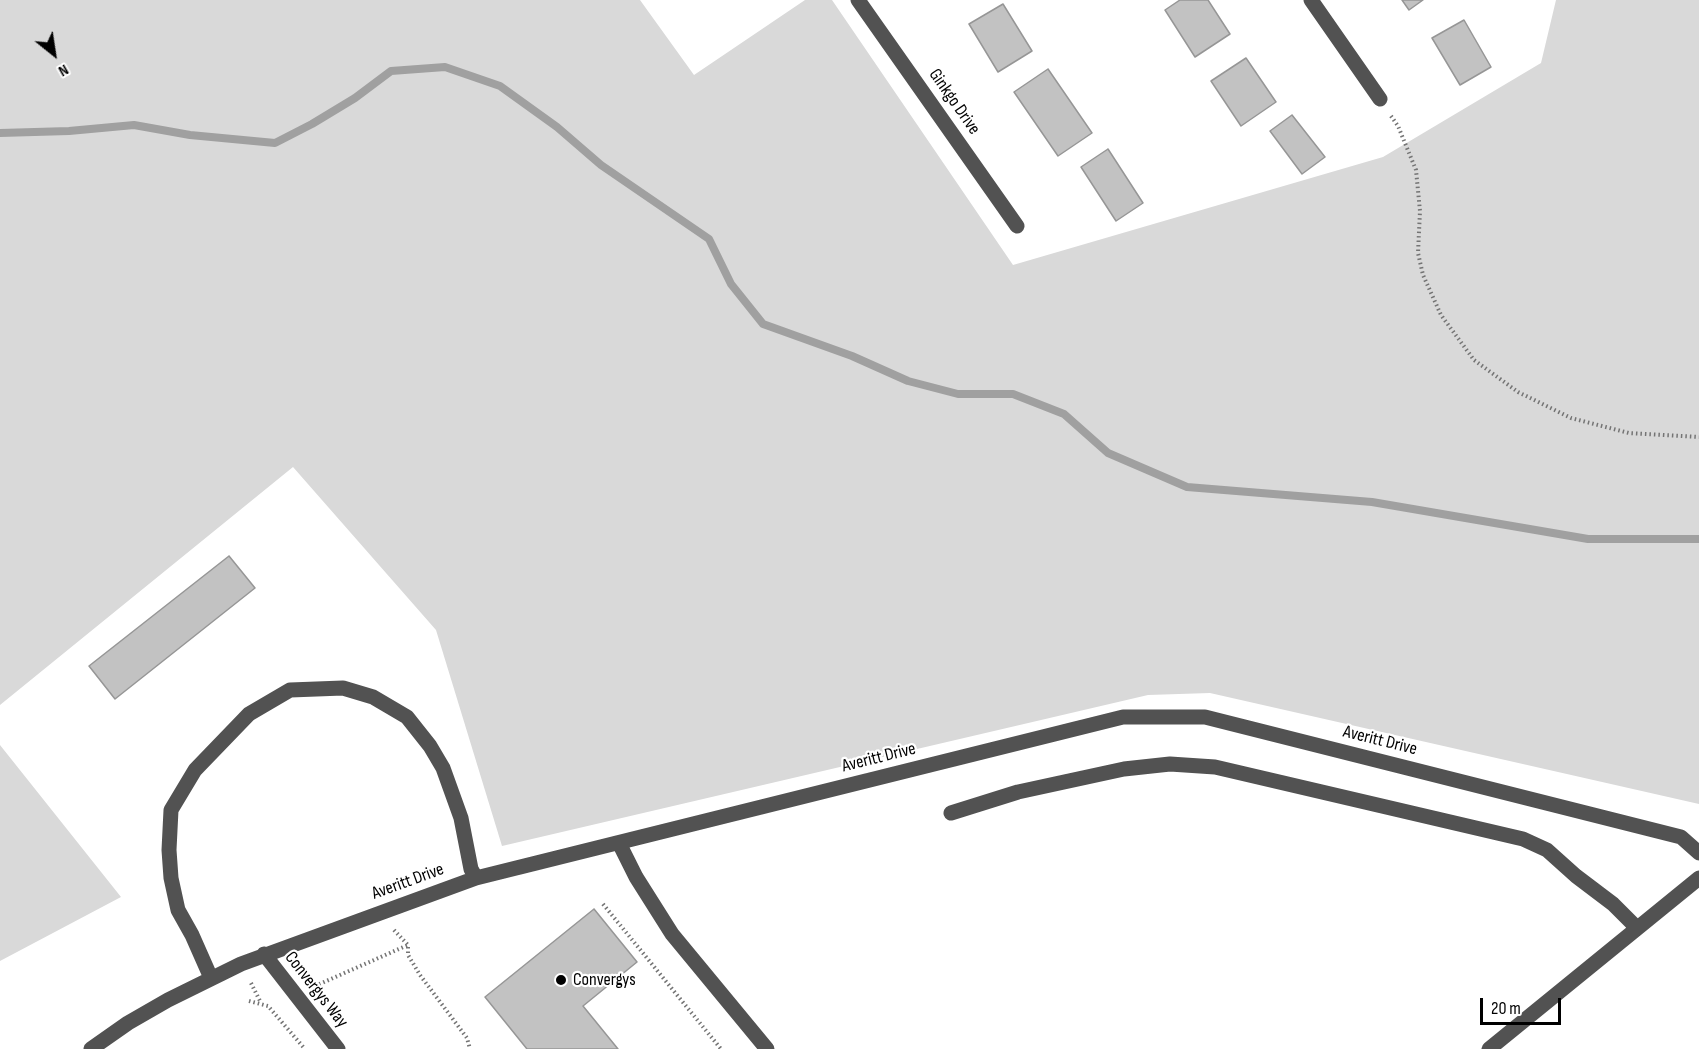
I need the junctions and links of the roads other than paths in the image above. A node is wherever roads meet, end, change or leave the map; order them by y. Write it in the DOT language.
graph roads {
  1 [pos="858,0"];
  2 [pos="1311,0"];
  3 [pos="1380,99"];
  4 [pos="1017,226"];
  5 [pos="951,813"];
  6 [pos="619,843"];
  7 [pos="1699,853"];
  8 [pos="476,878"];
  9 [pos="1699,878"];
  10 [pos="1637,928"];
  11 [pos="264,954"];
  12 [pos="211,978"];
  13 [pos="91,1049"];
  14 [pos="338,1049"];
  15 [pos="767,1049"];
  16 [pos="1490,1049"];
  1 -- 4 [label="street, Ginkgo Drive"];
  2 -- 3 [label="street"];
  5 -- 10 [label="street"];
  6 -- 7 [label="street, Averitt Drive"];
  6 -- 8 [label="street, Averitt Drive"];
  6 -- 15 [label="street"];
  8 -- 11 [label="street, Averitt Drive"];
  8 -- 12 [label="street"];
  9 -- 10 [label="street"];
  10 -- 16 [label="street"];
  11 -- 12 [label="street, Averitt Drive"];
  11 -- 14 [label="street, Convergys Way"];
  12 -- 13 [label="street, Averitt Drive"];
}
